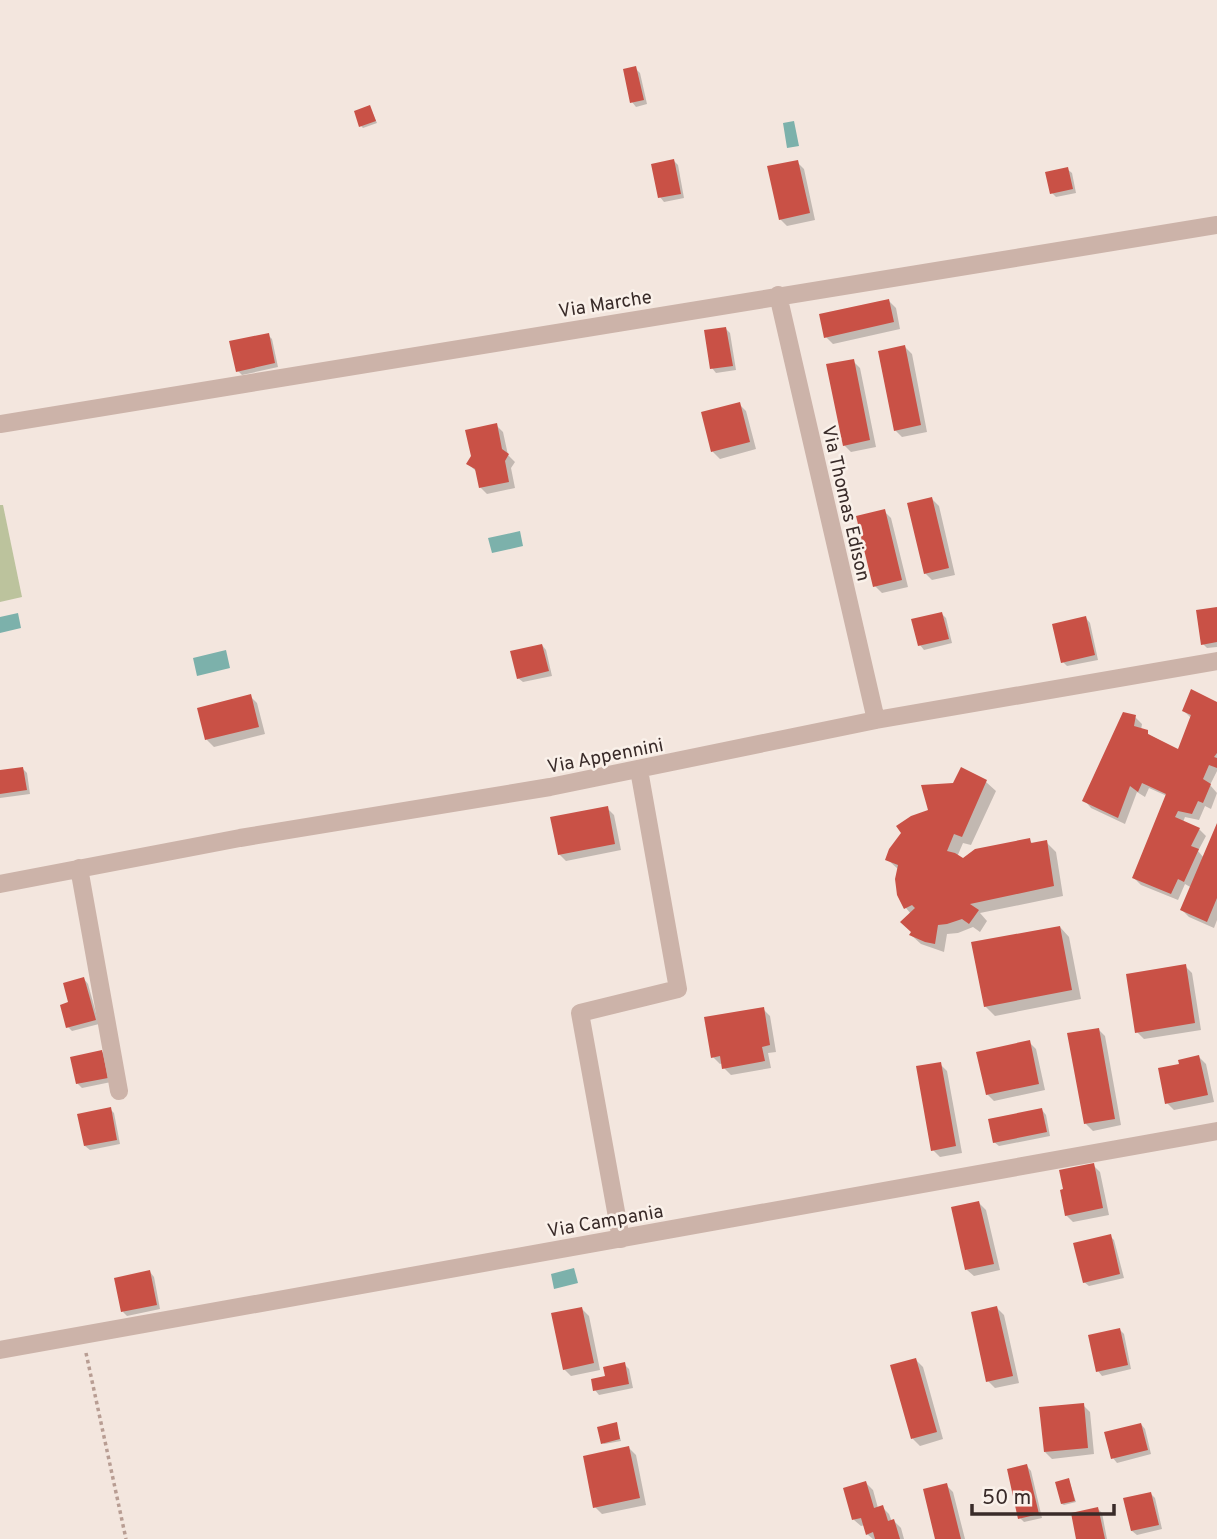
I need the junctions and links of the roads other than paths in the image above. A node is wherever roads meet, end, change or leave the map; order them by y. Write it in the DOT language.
graph roads {
  1 [pos="1217,225"];
  2 [pos="778,295"];
  3 [pos="0,424"];
  4 [pos="1217,661"];
  5 [pos="876,720"];
  6 [pos="639,770"];
  7 [pos="79,869"];
  8 [pos="0,884"];
  9 [pos="119,1091"];
  10 [pos="1217,1131"];
  11 [pos="621,1239"];
  12 [pos="0,1350"];
  1 -- 2 [label="street, Via Marche"];
  2 -- 3 [label="street, Via Marche"];
  2 -- 5 [label="street, Via Thomas Edison"];
  4 -- 5 [label="street, Via Appennini"];
  5 -- 6 [label="street, Via Appennini"];
  6 -- 7 [label="street, Via Appennini"];
  6 -- 11 [label="street"];
  7 -- 8 [label="street, Via Appennini"];
  7 -- 9 [label="street"];
  10 -- 11 [label="street, Via Campania"];
  11 -- 12 [label="street, Via Campania"];
}
